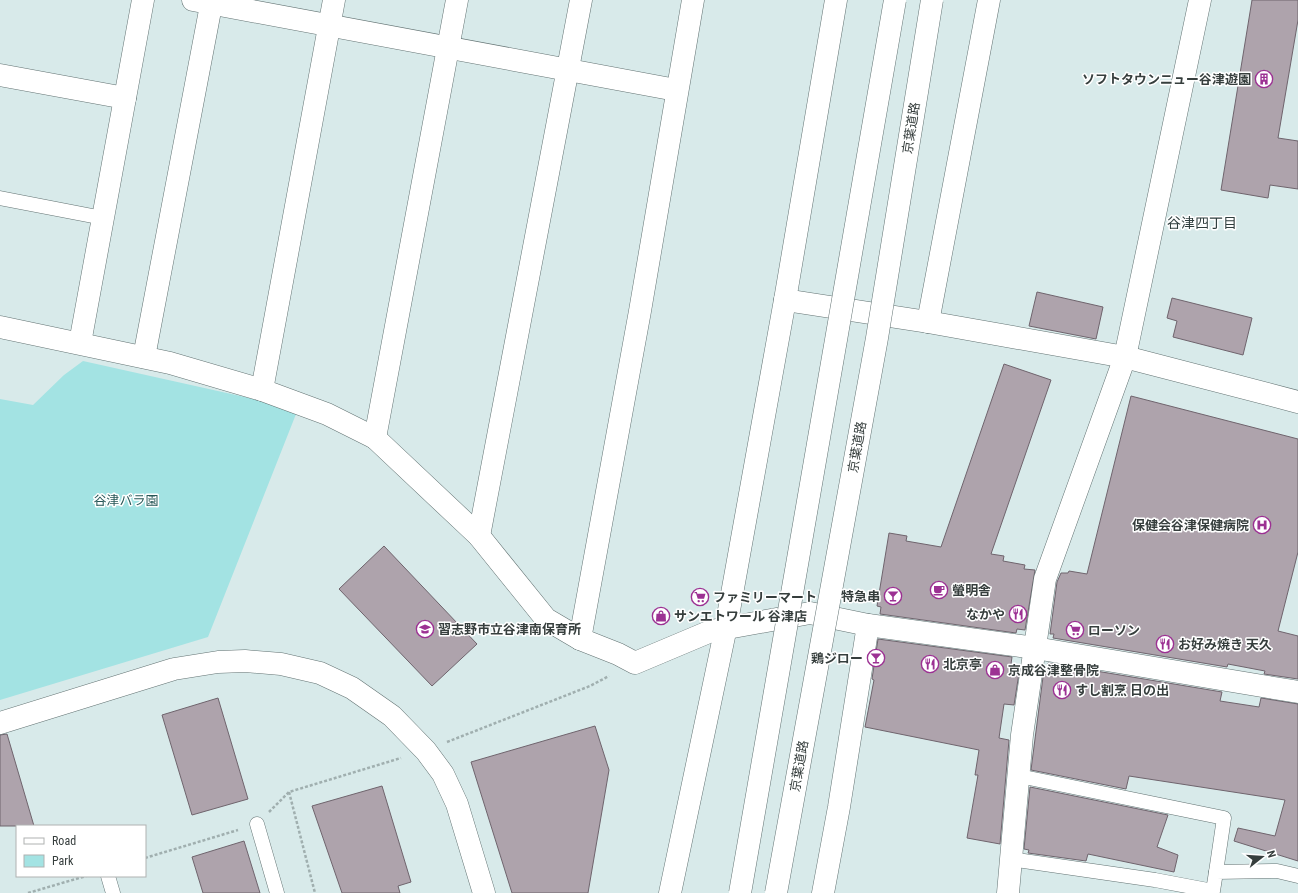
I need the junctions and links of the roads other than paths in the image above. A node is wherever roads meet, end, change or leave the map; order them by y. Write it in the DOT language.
graph roads {
  1 [pos="143,0"];
  2 [pos="334,0"];
  3 [pos="457,0"];
  4 [pos="581,0"];
  5 [pos="693,0"];
  6 [pos="836,0"];
  7 [pos="896,0"];
  8 [pos="932,0"];
  9 [pos="989,0"];
  10 [pos="1200,0"];
  11 [pos="206,1"];
  12 [pos="329,25"];
  13 [pos="447,47"];
  14 [pos="567,70"];
  15 [pos="0,75"];
  16 [pos="676,90"];
  17 [pos="125,98"];
  18 [pos="0,198"];
  19 [pos="103,218"];
  20 [pos="785,300"];
  21 [pos="928,322"];
  22 [pos="0,327"];
  23 [pos="80,343"];
  24 [pos="144,357"];
  25 [pos="1124,357"];
  26 [pos="262,390"];
  27 [pos="1298,402"];
  28 [pos="376,438"];
  29 [pos="479,536"];
  30 [pos="868,625"];
  31 [pos="726,628"];
  32 [pos="580,639"];
  33 [pos="1035,648"];
  34 [pos="1298,692"];
  35 [pos="0,723"];
  36 [pos="1019,776"];
  37 [pos="257,824"];
  38 [pos="1010,859"];
  39 [pos="1216,872"];
  40 [pos="1298,876"];
  41 [pos="108,877"];
  42 [pos="113,893"];
  43 [pos="277,893"];
  44 [pos="484,893"];
  45 [pos="670,893"];
  46 [pos="740,893"];
  47 [pos="776,893"];
  48 [pos="823,893"];
  49 [pos="1008,893"];
  1 -- 17 [label="main road"];
  2 -- 12 [label="main road"];
  3 -- 13 [label="main road"];
  4 -- 14 [label="main road"];
  5 -- 16 [label="main road"];
  6 -- 20 [label="main road"];
  7 -- 46 [label="main road, bridge"];
  8 -- 47 [label="main road, 京葉道路, bridge"];
  9 -- 21 [label="main road"];
  10 -- 25 [label="main road"];
  11 -- 12 [label="main road"];
  11 -- 24 [label="main road"];
  12 -- 13 [label="main road"];
  12 -- 26 [label="main road"];
  13 -- 14 [label="main road"];
  13 -- 28 [label="main road"];
  14 -- 16 [label="main road"];
  14 -- 29 [label="main road"];
  15 -- 17 [label="main road"];
  16 -- 32 [label="main road"];
  17 -- 19 [label="main road"];
  18 -- 19 [label="lane"];
  19 -- 23 [label="main road"];
  20 -- 21 [label="main road"];
  20 -- 31 [label="main road"];
  21 -- 25 [label="main road"];
  22 -- 23 [label="main road"];
  23 -- 24 [label="main road"];
  24 -- 26 [label="main road"];
  25 -- 27 [label="main road"];
  25 -- 33 [label="main road"];
  26 -- 28 [label="main road"];
  28 -- 29 [label="main road"];
  29 -- 32 [label="main road"];
  30 -- 31 [label="main road"];
  30 -- 33 [label="main road"];
  30 -- 48 [label="main road"];
  31 -- 32 [label="main road"];
  31 -- 45 [label="main road"];
  33 -- 34 [label="main road"];
  33 -- 36 [label="main road"];
  35 -- 44 [label="main road"];
  36 -- 38 [label="main road"];
  36 -- 39 [label="lane"];
  37 -- 43 [label="lane"];
  38 -- 39 [label="lane"];
  38 -- 49 [label="main road"];
  39 -- 40 [label="lane"];
  41 -- 42 [label="lane"];
}
